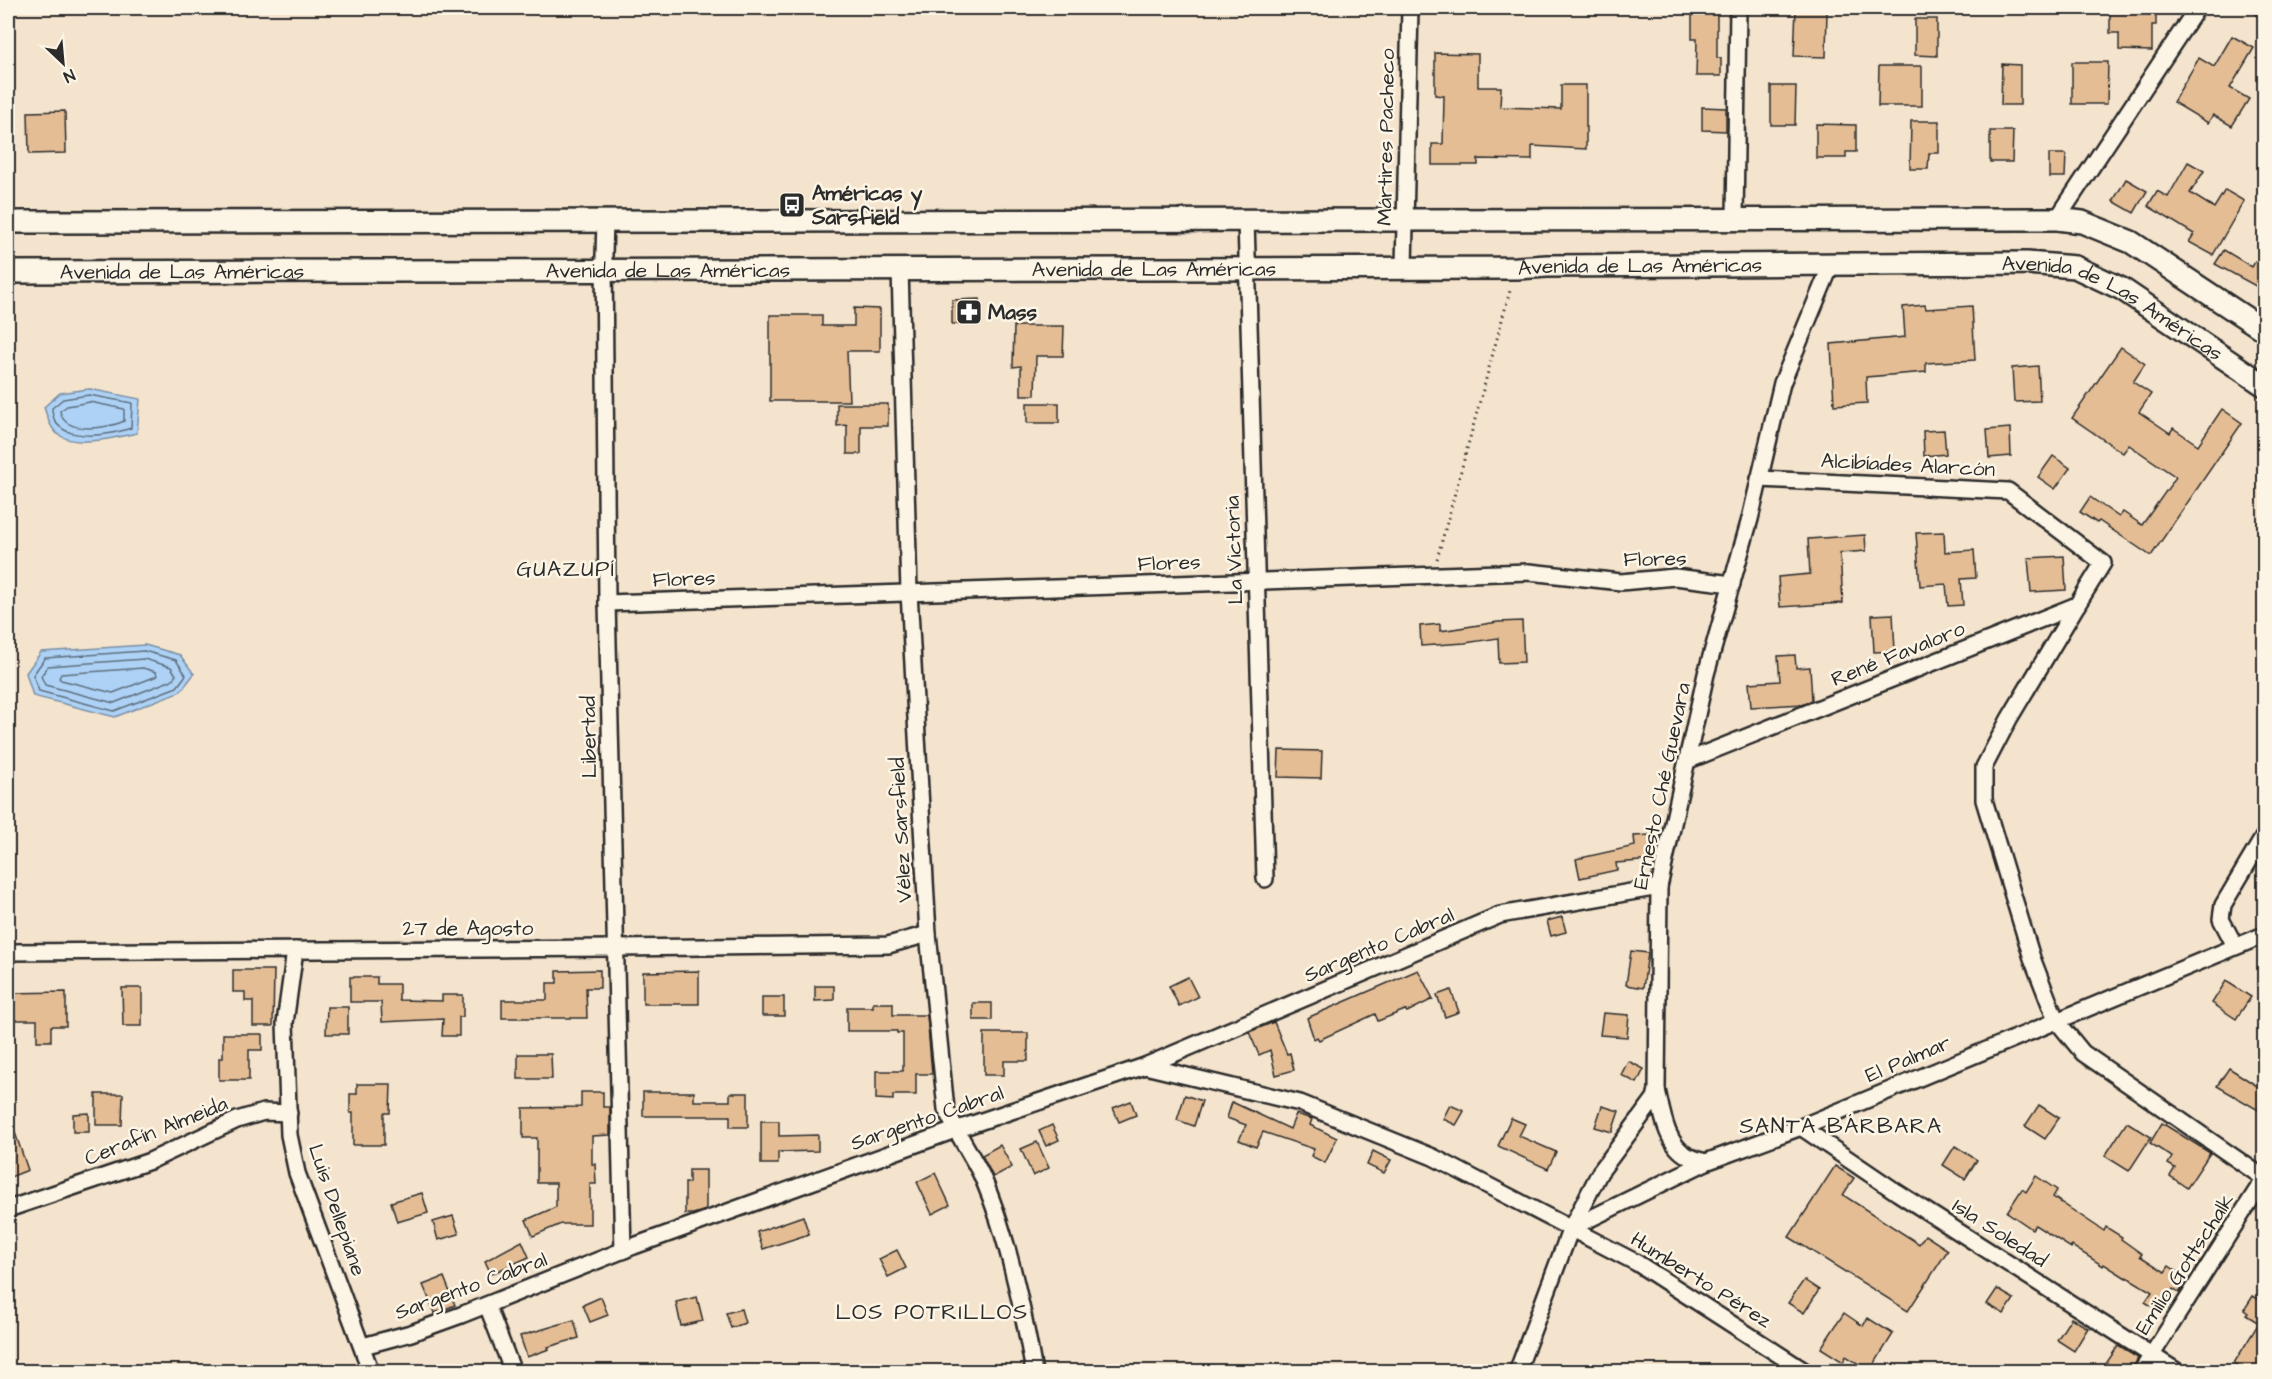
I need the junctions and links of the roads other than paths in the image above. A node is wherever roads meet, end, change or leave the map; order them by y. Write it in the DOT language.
graph roads {
  1 [pos="1410,8"];
  2 [pos="1738,8"];
  3 [pos="2197,8"];
  4 [pos="1735,218"];
  5 [pos="2057,219"];
  6 [pos="1245,220"];
  7 [pos="1405,220"];
  8 [pos="605,221"];
  9 [pos="8,222"];
  10 [pos="1831,265"];
  11 [pos="1246,267"];
  12 [pos="1404,267"];
  13 [pos="900,269"];
  14 [pos="604,270"];
  15 [pos="8,272"];
  16 [pos="2265,330"];
  17 [pos="2265,385"];
  18 [pos="1759,479"];
  19 [pos="1256,581"];
  20 [pos="1732,584"];
  21 [pos="909,592"];
  22 [pos="607,603"];
  23 [pos="2077,605"];
  24 [pos="1689,760"];
  25 [pos="2265,836"];
  26 [pos="1265,879"];
  27 [pos="1659,887"];
  28 [pos="928,934"];
  29 [pos="2265,935"];
  30 [pos="2235,946"];
  31 [pos="615,948"];
  32 [pos="295,950"];
  33 [pos="8,952"];
  34 [pos="2056,1020"];
  35 [pos="1145,1066"];
  36 [pos="1657,1090"];
  37 [pos="289,1113"];
  38 [pos="1801,1127"];
  39 [pos="955,1130"];
  40 [pos="1706,1162"];
  41 [pos="2265,1179"];
  42 [pos="8,1209"];
  43 [pos="1570,1228"];
  44 [pos="622,1251"];
  45 [pos="486,1305"];
  46 [pos="363,1346"];
  47 [pos="2152,1355"];
  48 [pos="367,1370"];
  49 [pos="513,1371"];
  50 [pos="1034,1371"];
  51 [pos="1518,1371"];
  52 [pos="1806,1371"];
  53 [pos="2141,1371"];
  54 [pos="2178,1371"];
  1 -- 7 [label="street, Mártires Pacheco"];
  2 -- 4 [label="street"];
  3 -- 5 [label="street"];
  4 -- 5 [label="main road"];
  4 -- 7 [label="main road"];
  5 -- 16 [label="main road"];
  6 -- 7 [label="main road"];
  6 -- 8 [label="main road"];
  6 -- 11 [label="street, La Victoria"];
  7 -- 12 [label="street, Mártires Pacheco"];
  8 -- 9 [label="main road"];
  8 -- 14 [label="street, Libertad"];
  10 -- 12 [label="main road, Avenida de Las Américas"];
  10 -- 17 [label="main road, Avenida de Las Américas"];
  10 -- 18 [label="street, Ernesto Ché Guevara"];
  11 -- 12 [label="main road, Avenida de Las Américas"];
  11 -- 13 [label="main road, Avenida de Las Américas"];
  11 -- 19 [label="street, La Victoria"];
  13 -- 14 [label="main road, Avenida de Las Américas"];
  13 -- 21 [label="street, Vélez Sarsfield"];
  14 -- 15 [label="main road, Avenida de Las Américas"];
  14 -- 22 [label="street, Libertad"];
  18 -- 20 [label="street, Ernesto Ché Guevara"];
  18 -- 23 [label="street, Alcibíades Alarcón"];
  19 -- 20 [label="street, Flores"];
  19 -- 21 [label="street, Flores"];
  19 -- 26 [label="street, La Victoria"];
  20 -- 24 [label="street, Ernesto Ché Guevara"];
  21 -- 22 [label="street, Flores"];
  21 -- 28 [label="street, Vélez Sarsfield"];
  22 -- 31 [label="street, Libertad"];
  23 -- 24 [label="street, René Favaloro"];
  23 -- 34 [label="street"];
  24 -- 27 [label="street, Ernesto Ché Guevara"];
  25 -- 30 [label="street"];
  27 -- 35 [label="street, Sargento Cabral"];
  27 -- 36 [label="street, Ernesto Ché Guevara"];
  28 -- 31 [label="street, 27 de Agosto"];
  28 -- 39 [label="street, Vélez Sarsfield"];
  29 -- 30 [label="street, El Palmar"];
  30 -- 34 [label="street, El Palmar"];
  31 -- 32 [label="street, 27 de Agosto"];
  31 -- 44 [label="street, Libertad"];
  32 -- 33 [label="street, 27 de Agosto"];
  32 -- 37 [label="street, Luis Dellepiane"];
  34 -- 38 [label="street, El Palmar"];
  34 -- 41 [label="street"];
  35 -- 39 [label="street, Sargento Cabral"];
  35 -- 43 [label="street, Humberto Pérez"];
  36 -- 40 [label="street"];
  36 -- 43 [label="street, Ernesto Ché Guevara"];
  37 -- 42 [label="street, Cerafín Almeida"];
  37 -- 46 [label="street, Luis Dellepiane"];
  38 -- 40 [label="street, El Palmar"];
  38 -- 47 [label="street, Isla Soledad"];
  39 -- 44 [label="street, Sargento Cabral"];
  39 -- 50 [label="street, Vélez Sarsfield"];
  40 -- 43 [label="street, El Palmar"];
  41 -- 47 [label="street, Emilio Gottschalk"];
  43 -- 51 [label="street, Ernesto Ché Guevara"];
  43 -- 52 [label="street, Humberto Pérez"];
  44 -- 45 [label="street, Sargento Cabral"];
  45 -- 46 [label="street, Sargento Cabral"];
  45 -- 49 [label="street"];
  46 -- 48 [label="street, Luis Dellepiane"];
  47 -- 53 [label="street, Emilio Gottschalk"];
  47 -- 54 [label="street, Isla Soledad"];
}
